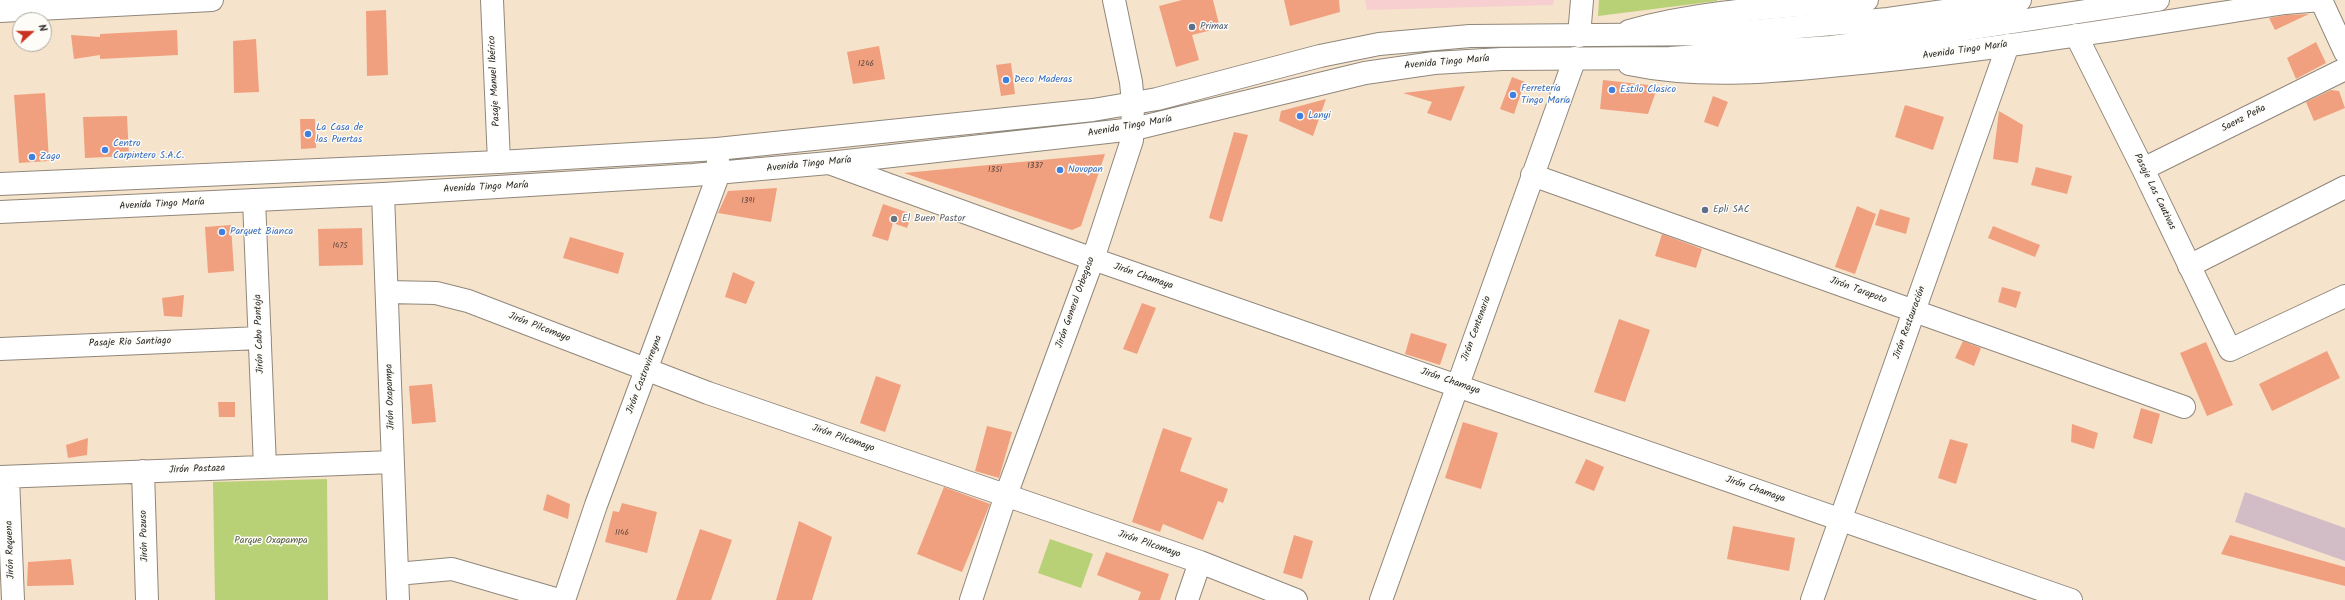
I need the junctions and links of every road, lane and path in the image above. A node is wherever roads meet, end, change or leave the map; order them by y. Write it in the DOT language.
graph roads {
  1 [pos="212,0"];
  2 [pos="492,0"];
  3 [pos="1114,0"];
  4 [pos="1582,0"];
  5 [pos="1867,0"];
  6 [pos="2020,0"];
  7 [pos="2158,0"];
  8 [pos="2321,0"];
  9 [pos="89,3"];
  10 [pos="0,11"];
  11 [pos="2076,35"];
  12 [pos="1579,36"];
  13 [pos="2008,45"];
  14 [pos="1608,47"];
  15 [pos="2345,52"];
  16 [pos="1575,58"];
  17 [pos="1287,64"];
  18 [pos="2345,69"];
  19 [pos="1295,88"];
  20 [pos="1133,103"];
  21 [pos="1134,129"];
  22 [pos="717,149"];
  23 [pos="499,162"];
  24 [pos="829,163"];
  25 [pos="2143,169"];
  26 [pos="719,173"];
  27 [pos="1532,175"];
  28 [pos="0,184"];
  29 [pos="2345,187"];
  30 [pos="383,194"];
  31 [pos="254,200"];
  32 [pos="0,212"];
  33 [pos="1093,259"];
  34 [pos="2189,266"];
  35 [pos="388,292"];
  36 [pos="2345,296"];
  37 [pos="1914,311"];
  38 [pos="260,338"];
  39 [pos="0,349"];
  40 [pos="648,369"];
  41 [pos="1457,385"];
  42 [pos="2184,407"];
  43 [pos="393,462"];
  44 [pos="265,467"];
  45 [pos="143,472"];
  46 [pos="4,477"];
  47 [pos="1006,495"];
  48 [pos="1840,519"];
  49 [pos="1200,562"];
  50 [pos="397,574"];
  51 [pos="13,600"];
  52 [pos="148,600"];
  53 [pos="398,600"];
  54 [pos="559,600"];
  55 [pos="564,600"];
  56 [pos="971,600"];
  57 [pos="1187,600"];
  58 [pos="1296,600"];
  59 [pos="1381,600"];
  60 [pos="1812,600"];
  61 [pos="2071,600"];
  1 -- 9 [label="street"];
  2 -- 23 [label="street, Pasaje Manuel Ibérico"];
  3 -- 20 [label="street, Jirón General Orbegoso"];
  4 -- 12 [label="street"];
  5 -- 14 [label="street, Avenida Tingo María"];
  6 -- 14 [label="street, Avenida Tingo María"];
  7 -- 14 [label="street, Avenida Tingo María"];
  8 -- 11 [label="street, Avenida Tingo María"];
  8 -- 15 [label="street"];
  9 -- 10 [label="street"];
  11 -- 13 [label="street, Avenida Tingo María"];
  11 -- 25 [label="street, Pasaje Las Cautivas"];
  12 -- 14 [label="street, Avenida Tingo María"];
  12 -- 17 [label="street, Avenida Tingo María"];
  13 -- 14 [label="street, Avenida Tingo María"];
  13 -- 37 [label="street, Jirón Restauración"];
  14 -- 16 [label="street, Avenida Tingo María"];
  16 -- 19 [label="street, Avenida Tingo María"];
  16 -- 27 [label="street, Jirón Centenario"];
  17 -- 19 [label="street"];
  17 -- 20 [label="street, Avenida Tingo María"];
  18 -- 25 [label="street, Saenz Peña"];
  19 -- 21 [label="street, Avenida Tingo María"];
  20 -- 21 [label="street, Jirón General Orbegoso"];
  20 -- 22 [label="street, Avenida Tingo María"];
  21 -- 24 [label="street, Avenida Tingo María"];
  21 -- 33 [label="street, Jirón General Orbegoso"];
  22 -- 23 [label="street, Avenida Tingo María"];
  22 -- 26 [label="street, Jirón Castrovirreyna"];
  23 -- 28 [label="street, Avenida Tingo María"];
  24 -- 26 [label="street, Avenida Tingo María"];
  24 -- 33 [label="street, Jirón Chamaya"];
  25 -- 34 [label="street, Pasaje Las Cautivas"];
  26 -- 30 [label="street, Avenida Tingo María"];
  26 -- 40 [label="street, Jirón Castrovirreyna"];
  27 -- 37 [label="street, Jirón Tarapoto"];
  27 -- 41 [label="street, Jirón Centenario"];
  29 -- 34 [label="street"];
  30 -- 31 [label="street, Avenida Tingo María"];
  30 -- 35 [label="street, Jirón Oxapampa"];
  31 -- 32 [label="street, Avenida Tingo María"];
  31 -- 38 [label="street, Jirón Cabo Pantoja"];
  33 -- 41 [label="street, Jirón Chamaya"];
  33 -- 47 [label="street, Jirón General Orbegoso"];
  34 -- 36 [label="street, Pasaje Las Cautivas"];
  35 -- 40 [label="street, Jirón Pilcomayo"];
  35 -- 43 [label="street, Jirón Oxapampa"];
  37 -- 42 [label="street, Jirón Tarapoto"];
  37 -- 48 [label="street, Jirón Restauración"];
  38 -- 39 [label="street, Pasaje Rio Santiago"];
  38 -- 44 [label="street, Jirón Cabo Pantoja"];
  40 -- 47 [label="street, Jirón Pilcomayo"];
  40 -- 55 [label="street, Jirón Castrovirreyna"];
  41 -- 48 [label="street, Jirón Chamaya"];
  41 -- 59 [label="street, Jirón Centenario"];
  43 -- 44 [label="street, Jirón Pastaza"];
  43 -- 50 [label="street, Jirón Oxapampa"];
  44 -- 45 [label="street, Jirón Pastaza"];
  45 -- 46 [label="street, Jirón Pastaza"];
  45 -- 52 [label="street, Jirón Pozuso"];
  46 -- 51 [label="street, Jirón Requena"];
  47 -- 49 [label="street, Jirón Pilcomayo"];
  47 -- 56 [label="street, Jirón General Orbegoso"];
  48 -- 60 [label="street, Jirón Restauración"];
  48 -- 61 [label="street, Jirón Chamaya"];
  49 -- 57 [label="street"];
  49 -- 58 [label="street, Jirón Pilcomayo"];
  50 -- 53 [label="street, Jirón Oxapampa"];
  50 -- 54 [label="street"];
}
